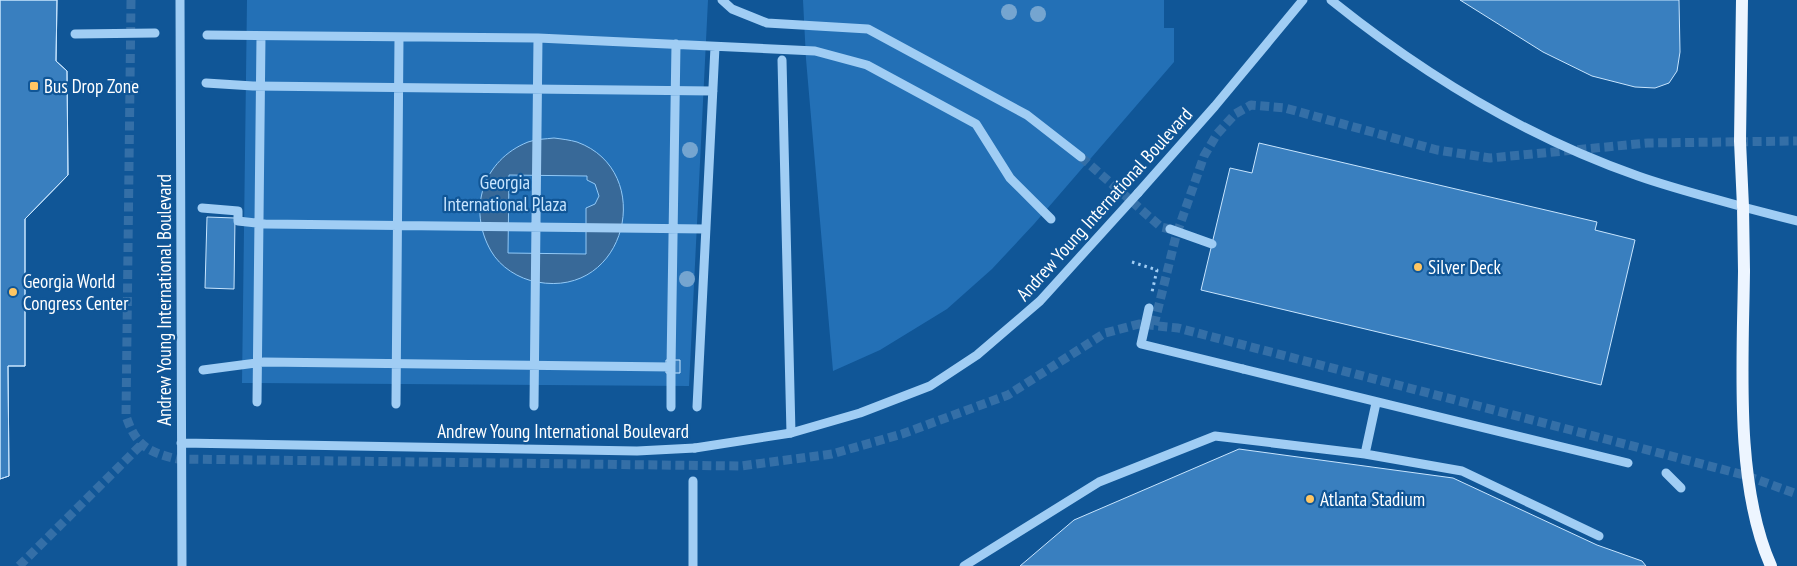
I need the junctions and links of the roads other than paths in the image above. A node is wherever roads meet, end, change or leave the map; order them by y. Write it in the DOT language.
graph roads {
  1 [pos="180,0"];
  2 [pos="722,0"];
  3 [pos="1303,0"];
  4 [pos="1331,0"];
  5 [pos="1742,0"];
  6 [pos="155,33"];
  7 [pos="75,34"];
  8 [pos="207,35"];
  9 [pos="261,36"];
  10 [pos="399,37"];
  11 [pos="538,38"];
  12 [pos="676,44"];
  13 [pos="715,47"];
  14 [pos="782,60"];
  15 [pos="206,83"];
  16 [pos="260,86"];
  17 [pos="398,87"];
  18 [pos="675,90"];
  19 [pos="713,91"];
  20 [pos="1080,157"];
  21 [pos="1743,207"];
  22 [pos="202,208"];
  23 [pos="1051,219"];
  24 [pos="1797,220"];
  25 [pos="259,224"];
  26 [pos="397,226"];
  27 [pos="536,226"];
  28 [pos="706,229"];
  29 [pos="1170,229"];
  30 [pos="1212,244"];
  31 [pos="1149,308"];
  32 [pos="258,363"];
  33 [pos="396,364"];
  34 [pos="534,365"];
  35 [pos="672,367"];
  36 [pos="203,370"];
  37 [pos="257,402"];
  38 [pos="1376,403"];
  39 [pos="396,404"];
  40 [pos="534,406"];
  41 [pos="672,407"];
  42 [pos="697,408"];
  43 [pos="791,434"];
  44 [pos="181,443"];
  45 [pos="1365,454"];
  46 [pos="1628,463"];
  47 [pos="1666,473"];
  48 [pos="693,481"];
  49 [pos="1681,488"];
  50 [pos="1599,536"];
  51 [pos="182,566"];
  52 [pos="693,566"];
  53 [pos="964,566"];
  54 [pos="1771,566"];
  1 -- 44 [label="street, Andrew Young International Boulevard"];
  2 -- 20 [label="street"];
  3 -- 43 [label="street, Andrew Young International Boulevard, bridge"];
  4 -- 21 [label="street, bridge"];
  5 -- 21 [label="main road, bridge"];
  6 -- 7 [label="street"];
  8 -- 9 [label="street"];
  9 -- 10 [label="street"];
  9 -- 16 [label="street"];
  10 -- 11 [label="street"];
  10 -- 17 [label="street"];
  11 -- 12 [label="street"];
  11 -- 27 [label="street"];
  12 -- 13 [label="street"];
  12 -- 18 [label="street"];
  13 -- 19 [label="street"];
  13 -- 23 [label="street"];
  14 -- 43 [label="street"];
  15 -- 16 [label="street"];
  16 -- 17 [label="street"];
  16 -- 25 [label="street"];
  17 -- 18 [label="street"];
  17 -- 26 [label="street"];
  18 -- 19 [label="street"];
  18 -- 35 [label="street"];
  19 -- 28 [label="street"];
  21 -- 24 [label="street"];
  21 -- 54 [label="main road, bridge"];
  22 -- 25 [label="street"];
  25 -- 26 [label="street"];
  25 -- 32 [label="street"];
  26 -- 27 [label="street"];
  26 -- 33 [label="street"];
  27 -- 28 [label="street"];
  27 -- 34 [label="street"];
  28 -- 42 [label="street"];
  29 -- 30 [label="street"];
  31 -- 38 [label="street, bridge"];
  32 -- 33 [label="street"];
  32 -- 36 [label="street"];
  32 -- 37 [label="street"];
  33 -- 34 [label="street"];
  33 -- 39 [label="street"];
  34 -- 35 [label="street"];
  34 -- 40 [label="street"];
  35 -- 41 [label="street"];
  38 -- 45 [label="street"];
  38 -- 46 [label="street"];
  43 -- 44 [label="street, Andrew Young International Boulevard, bridge"];
  44 -- 51 [label="street"];
  45 -- 50 [label="street"];
  45 -- 53 [label="street"];
  47 -- 49 [label="street"];
  48 -- 52 [label="street"];
}
